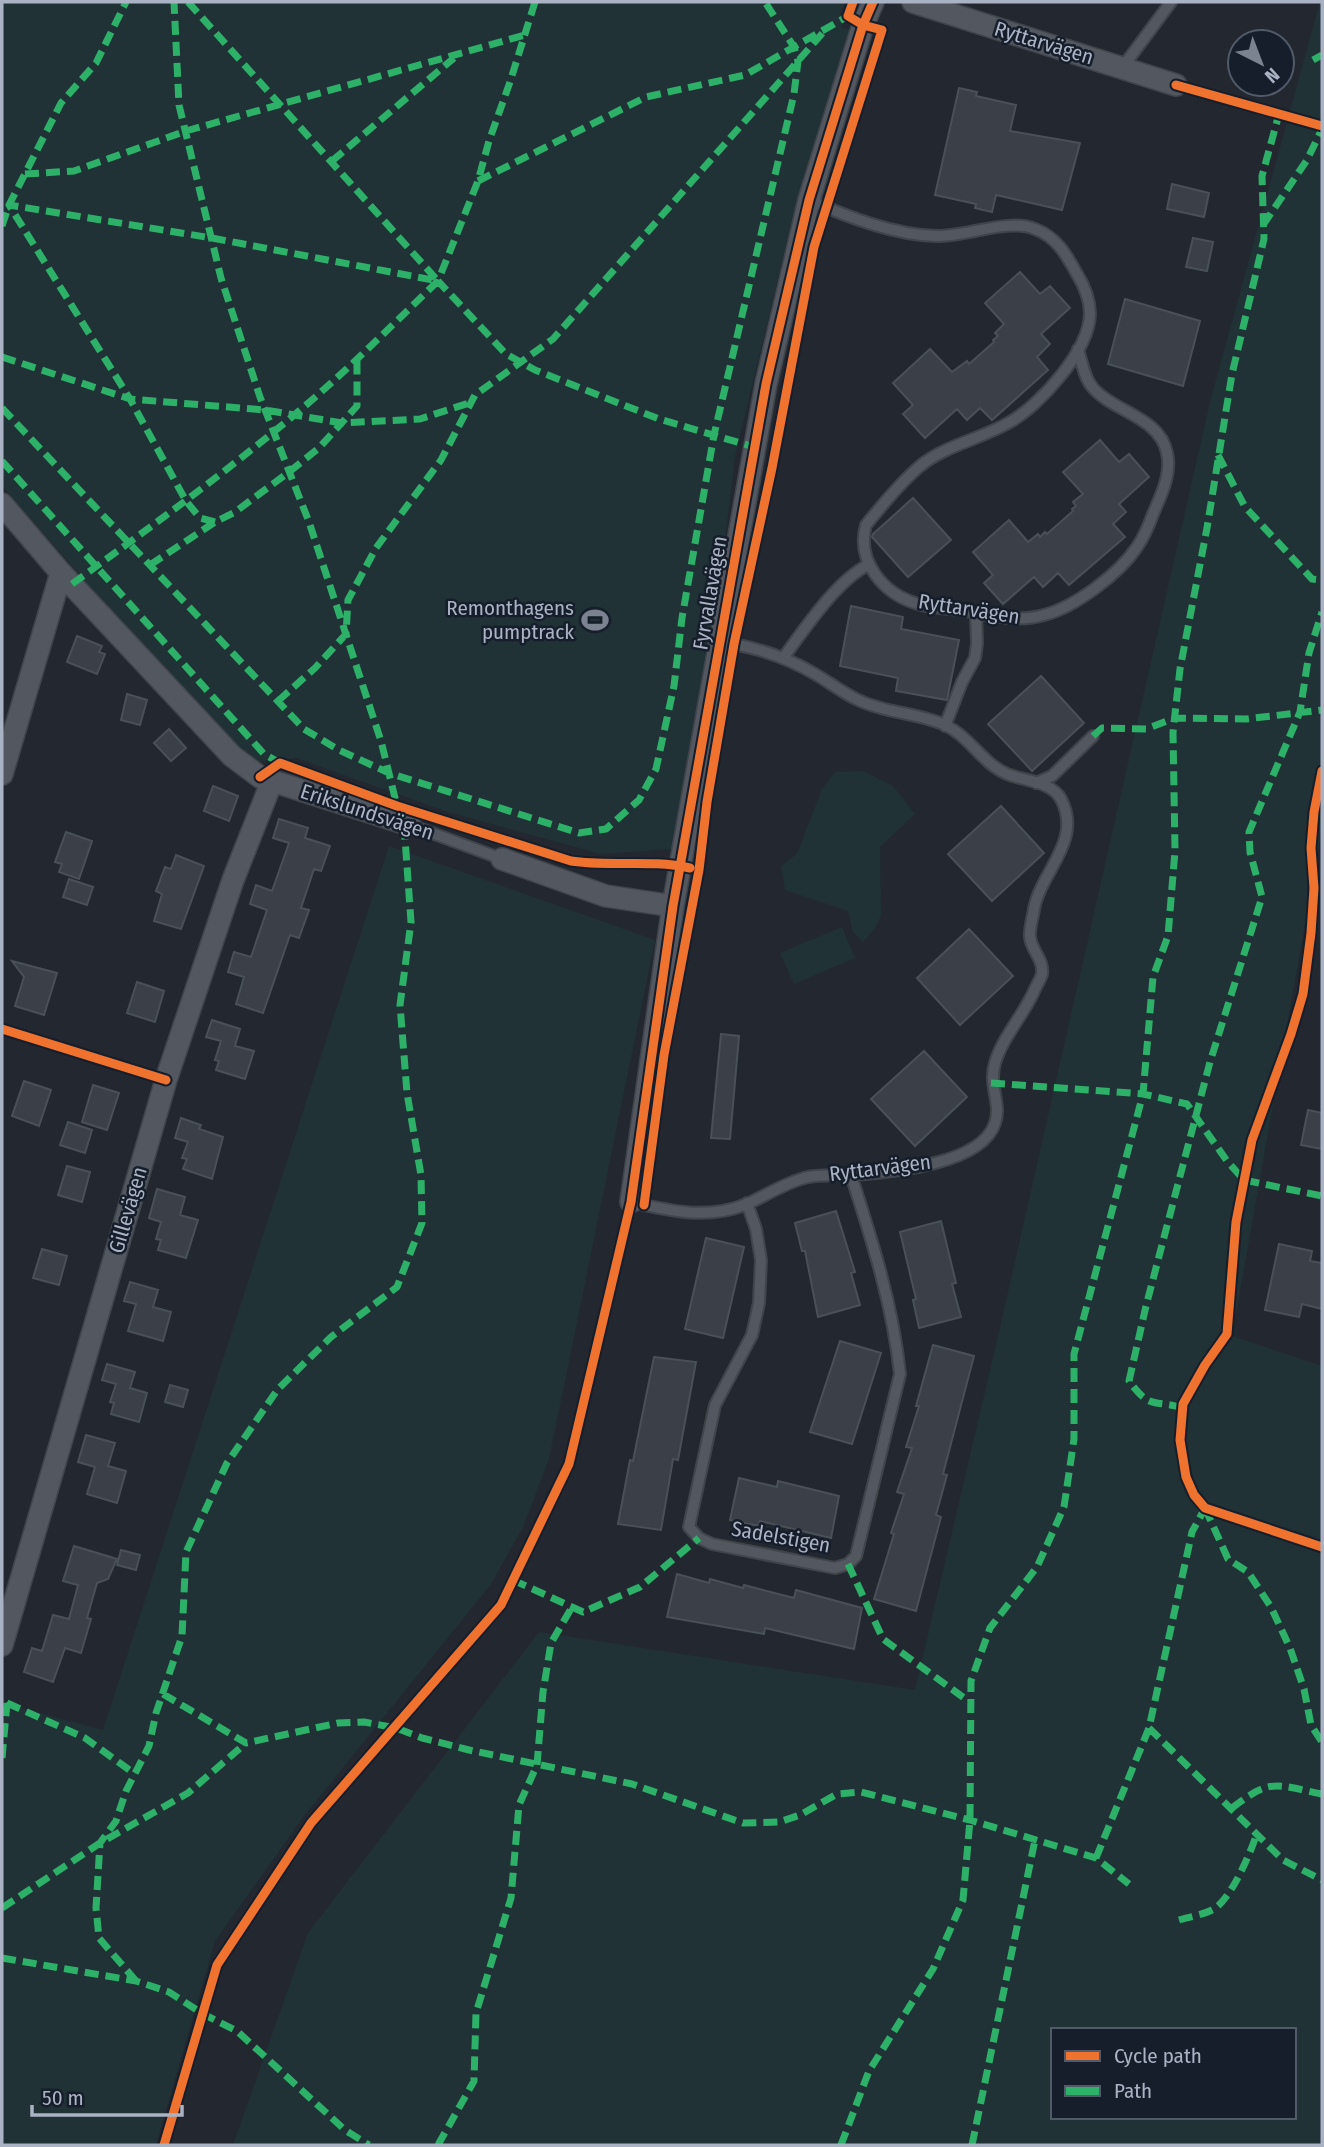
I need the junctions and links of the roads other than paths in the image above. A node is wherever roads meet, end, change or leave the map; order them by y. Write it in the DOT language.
graph roads {
  1 [pos="873,2"];
  2 [pos="912,2"];
  3 [pos="1171,2"];
  4 [pos="1122,68"];
  5 [pos="1176,85"];
  6 [pos="809,200"];
  7 [pos="1078,349"];
  8 [pos="2,504"];
  9 [pos="868,565"];
  10 [pos="61,573"];
  11 [pos="976,613"];
  12 [pos="719,642"];
  13 [pos="783,658"];
  14 [pos="945,726"];
  15 [pos="1093,736"];
  16 [pos="2,774"];
  17 [pos="272,781"];
  18 [pos="1036,783"];
  19 [pos="410,825"];
  20 [pos="502,859"];
  21 [pos="673,905"];
  22 [pos="851,1175"];
  23 [pos="631,1202"];
  24 [pos="747,1203"];
  25 [pos="2,1645"];
  1 -- 6 [label="street, Fyrvallavägen"];
  2 -- 4 [label="street, Ryttarvägen"];
  3 -- 4 [label="lane"];
  4 -- 5 [label="street, Ryttarvägen"];
  6 -- 7 [label="lane"];
  6 -- 12 [label="street, Fyrvallavägen"];
  7 -- 9 [label="lane"];
  7 -- 11 [label="lane, Ryttarvägen"];
  8 -- 10 [label="street, Erikslundsvägen"];
  9 -- 11 [label="lane, Ryttarvägen"];
  9 -- 13 [label="lane"];
  10 -- 16 [label="street"];
  10 -- 17 [label="street, Erikslundsvägen"];
  11 -- 14 [label="lane"];
  12 -- 13 [label="lane, Ryttarvägen"];
  12 -- 21 [label="street, Fyrvallavägen"];
  13 -- 14 [label="lane, Ryttarvägen"];
  14 -- 18 [label="lane, Ryttarvägen"];
  15 -- 18 [label="lane"];
  17 -- 19 [label="street, Erikslundsvägen"];
  17 -- 25 [label="street, Gillevägen"];
  18 -- 22 [label="lane, Ryttarvägen"];
  19 -- 20 [label="lane, Erikslundsvägen"];
  20 -- 21 [label="street, Erikslundsvägen"];
  21 -- 23 [label="street, Fyrvallavägen"];
  22 -- 24 [label="lane, Ryttarvägen"];
  22 -- 24 [label="lane, Sadelstigen"];
  23 -- 24 [label="lane, Ryttarvägen"];
}
